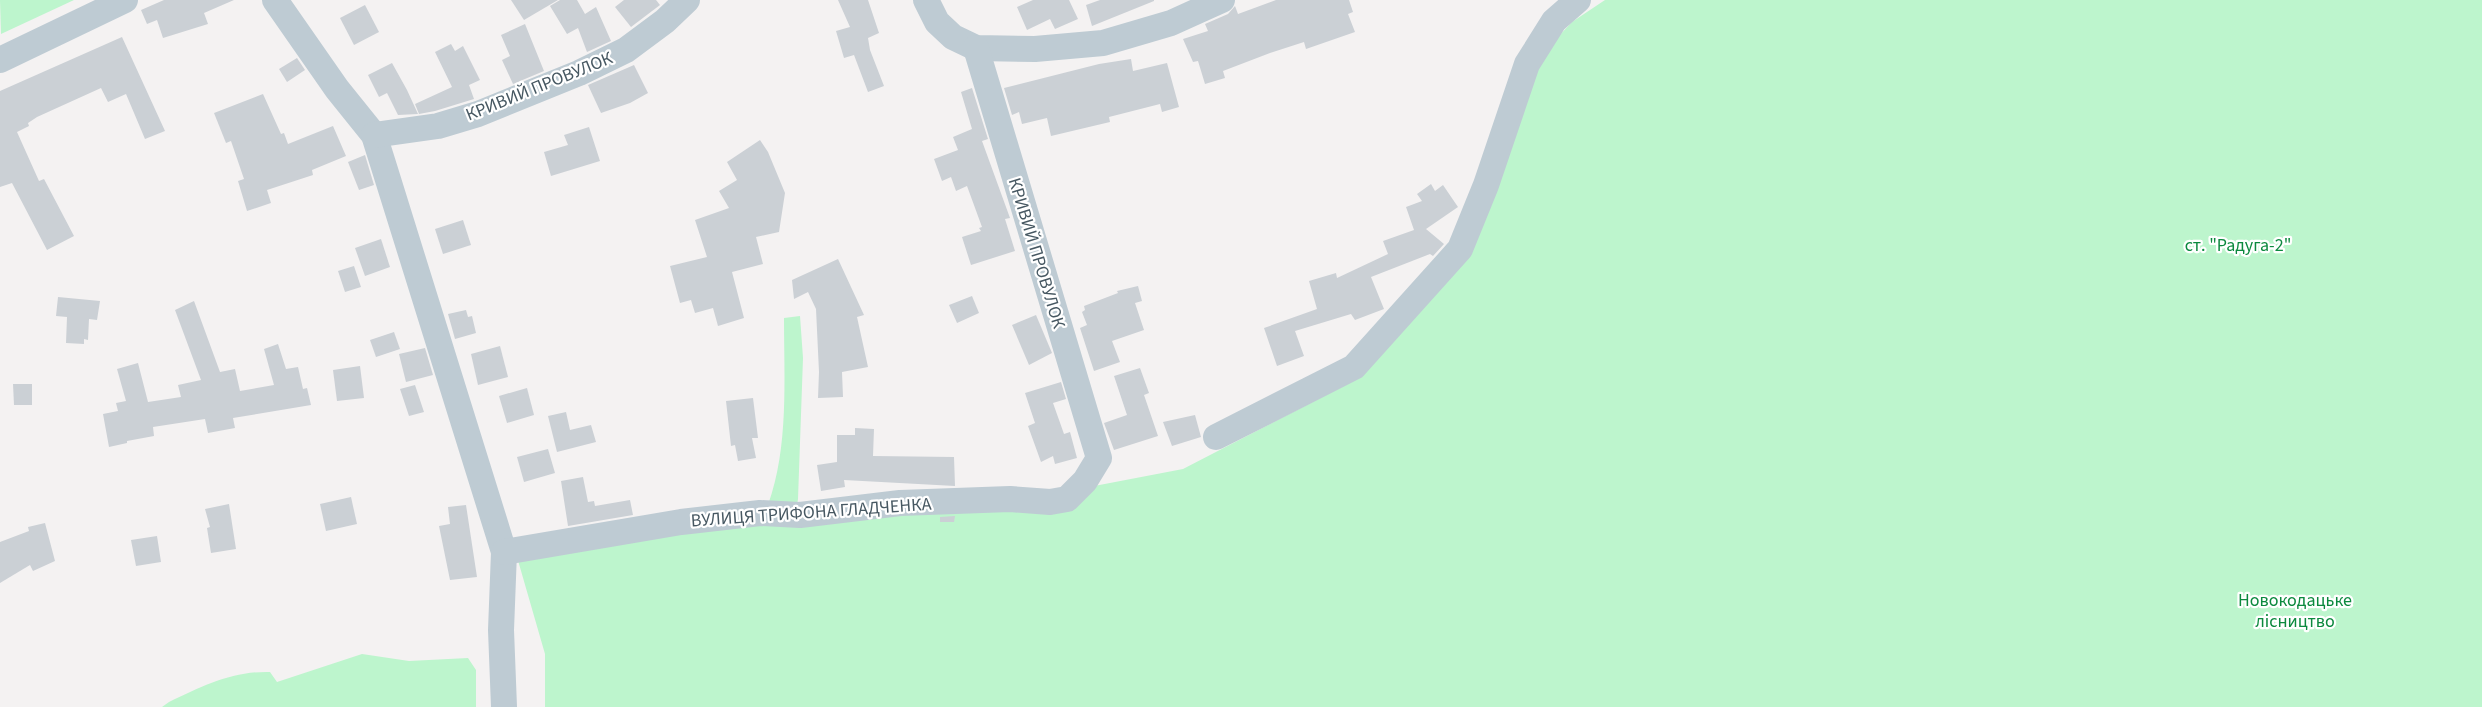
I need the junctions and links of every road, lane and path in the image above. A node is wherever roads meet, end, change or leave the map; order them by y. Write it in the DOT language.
graph roads {
  1 [pos="125,0"];
  2 [pos="275,0"];
  3 [pos="687,0"];
  4 [pos="926,0"];
  5 [pos="1222,0"];
  6 [pos="1578,0"];
  7 [pos="976,48"];
  8 [pos="0,60"];
  9 [pos="374,135"];
  10 [pos="1216,437"];
  11 [pos="1099,458"];
  12 [pos="504,552"];
  13 [pos="504,707"];
  1 -- 8 [label="street"];
  2 -- 9 [label="street"];
  3 -- 9 [label="street, КРИВИЙ ПРОВУЛОК"];
  4 -- 7 [label="street"];
  5 -- 7 [label="street"];
  6 -- 10 [label="street"];
  7 -- 11 [label="street, КРИВИЙ ПРОВУЛОК"];
  9 -- 12 [label="street"];
  11 -- 12 [label="street, ВУЛИЦЯ ТРИФОНА ГЛАДЧЕНКА"];
  12 -- 13 [label="street"];
}
